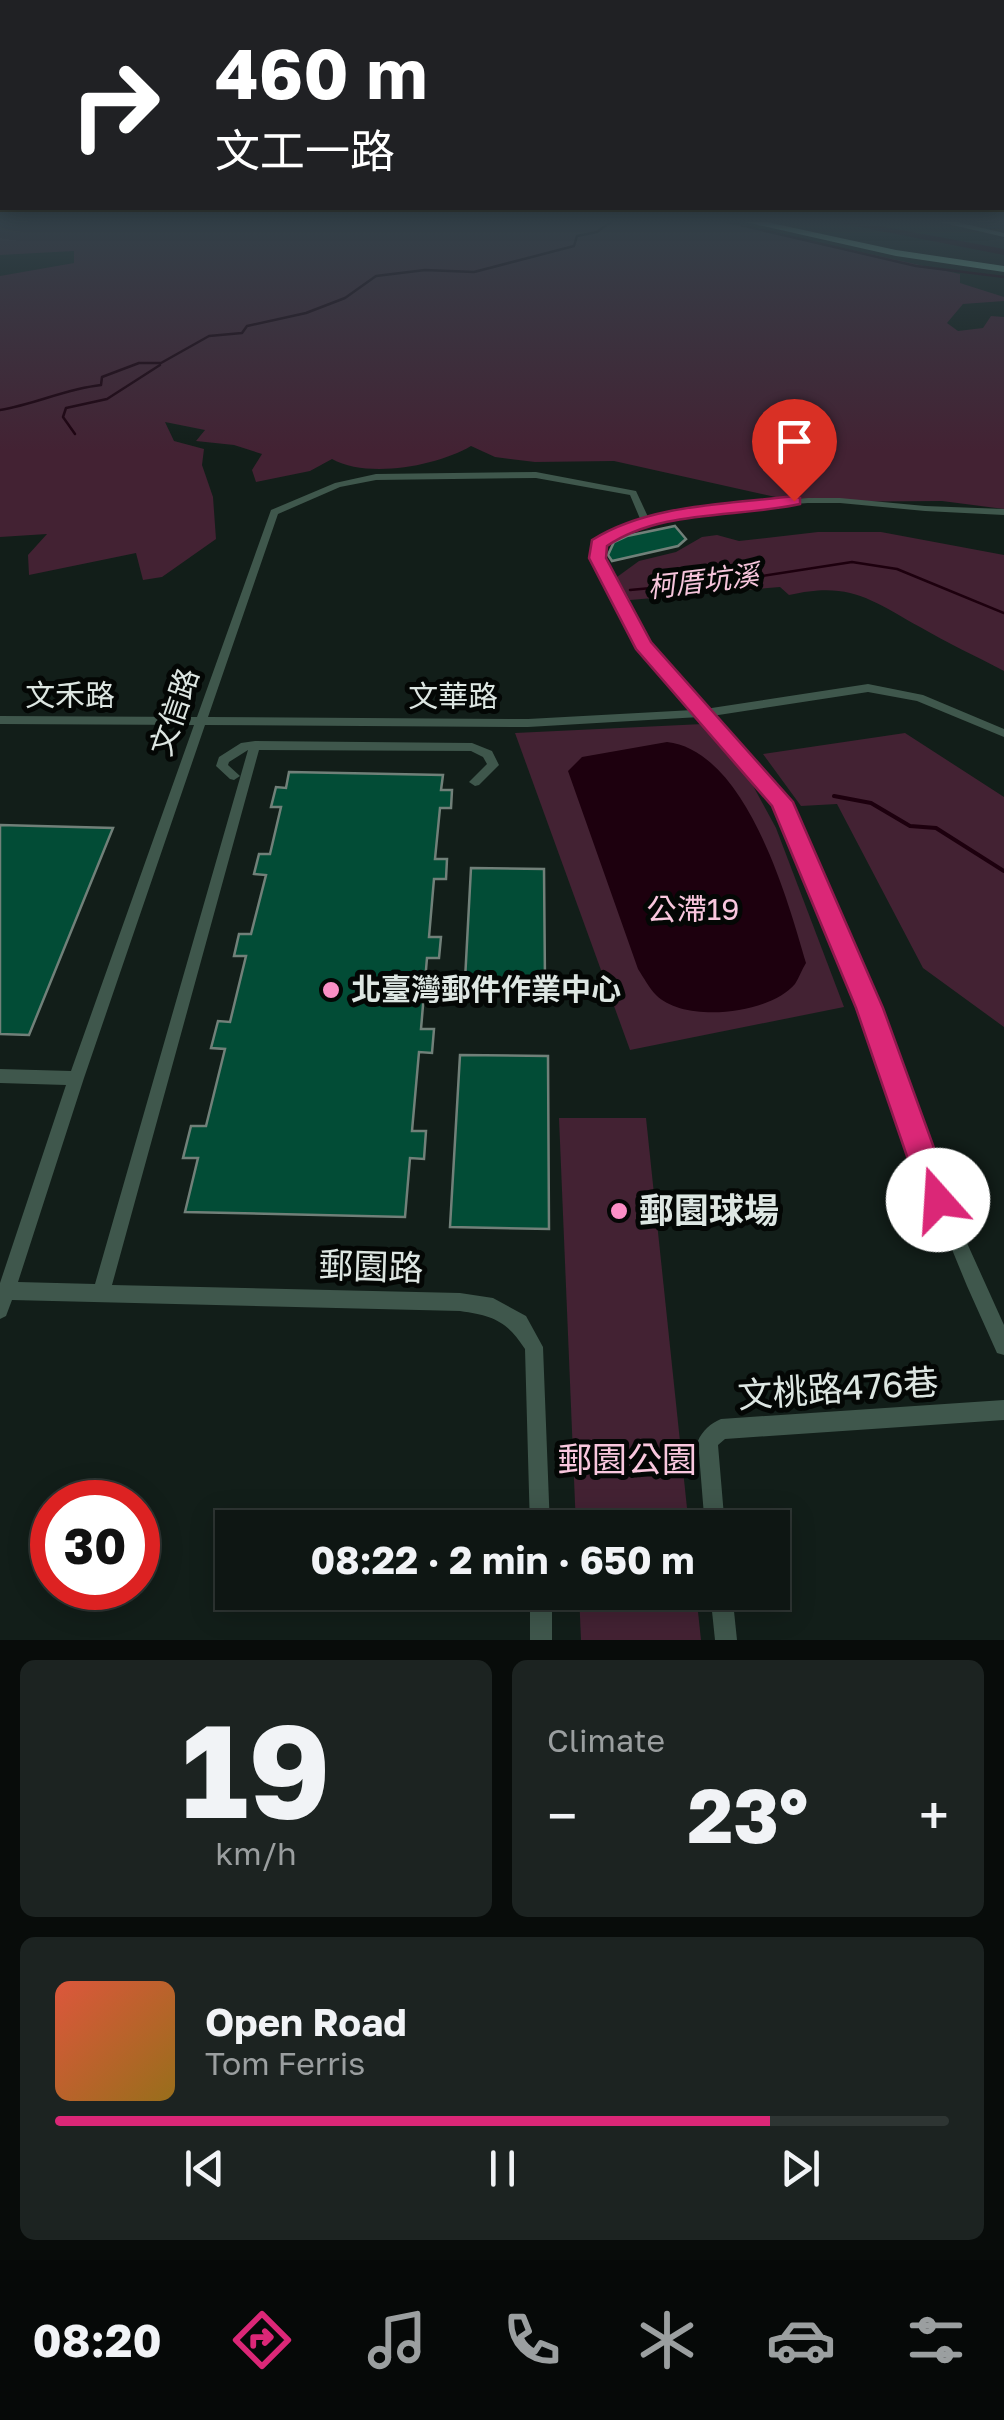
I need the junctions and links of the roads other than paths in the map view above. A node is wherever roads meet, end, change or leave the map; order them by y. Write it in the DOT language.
graph roads {
  1 [pos="1004,512"];
  2 [pos="647,523"];
  3 [pos="705,713"];
  4 [pos="0,720"];
  5 [pos="200,722"];
  6 [pos="1004,733"];
  7 [pos="254,746"];
  8 [pos="234,776"];
  9 [pos="476,782"];
  10 [pos="0,1076"];
  11 [pos="76,1078"];
  12 [pos="101,1293"];
  13 [pos="3,1300"];
  14 [pos="1004,1346"];
  15 [pos="1004,1410"];
  16 [pos="539,1510"];
  17 [pos="713,1510"];
  18 [pos="541,1610"];
  19 [pos="723,1610"];
  20 [pos="541,1640"];
  21 [pos="726,1640"];
  1 -- 2 [label="street"];
  2 -- 3 [label="street"];
  2 -- 5 [label="street, 文信路"];
  3 -- 5 [label="street, 文華路"];
  3 -- 6 [label="street, 文華路"];
  3 -- 14 [label="street"];
  4 -- 5 [label="street, 文禾路"];
  5 -- 11 [label="street, 文信路"];
  7 -- 8 [label="street"];
  7 -- 9 [label="street"];
  7 -- 12 [label="street"];
  10 -- 11 [label="street"];
  11 -- 13 [label="street, 文信路"];
  12 -- 13 [label="street, 郵園路"];
  12 -- 16 [label="street, 郵園路"];
  15 -- 17 [label="street, 文桃路476巷"];
  18 -- 20 [label="street"];
  19 -- 21 [label="street"];
}
